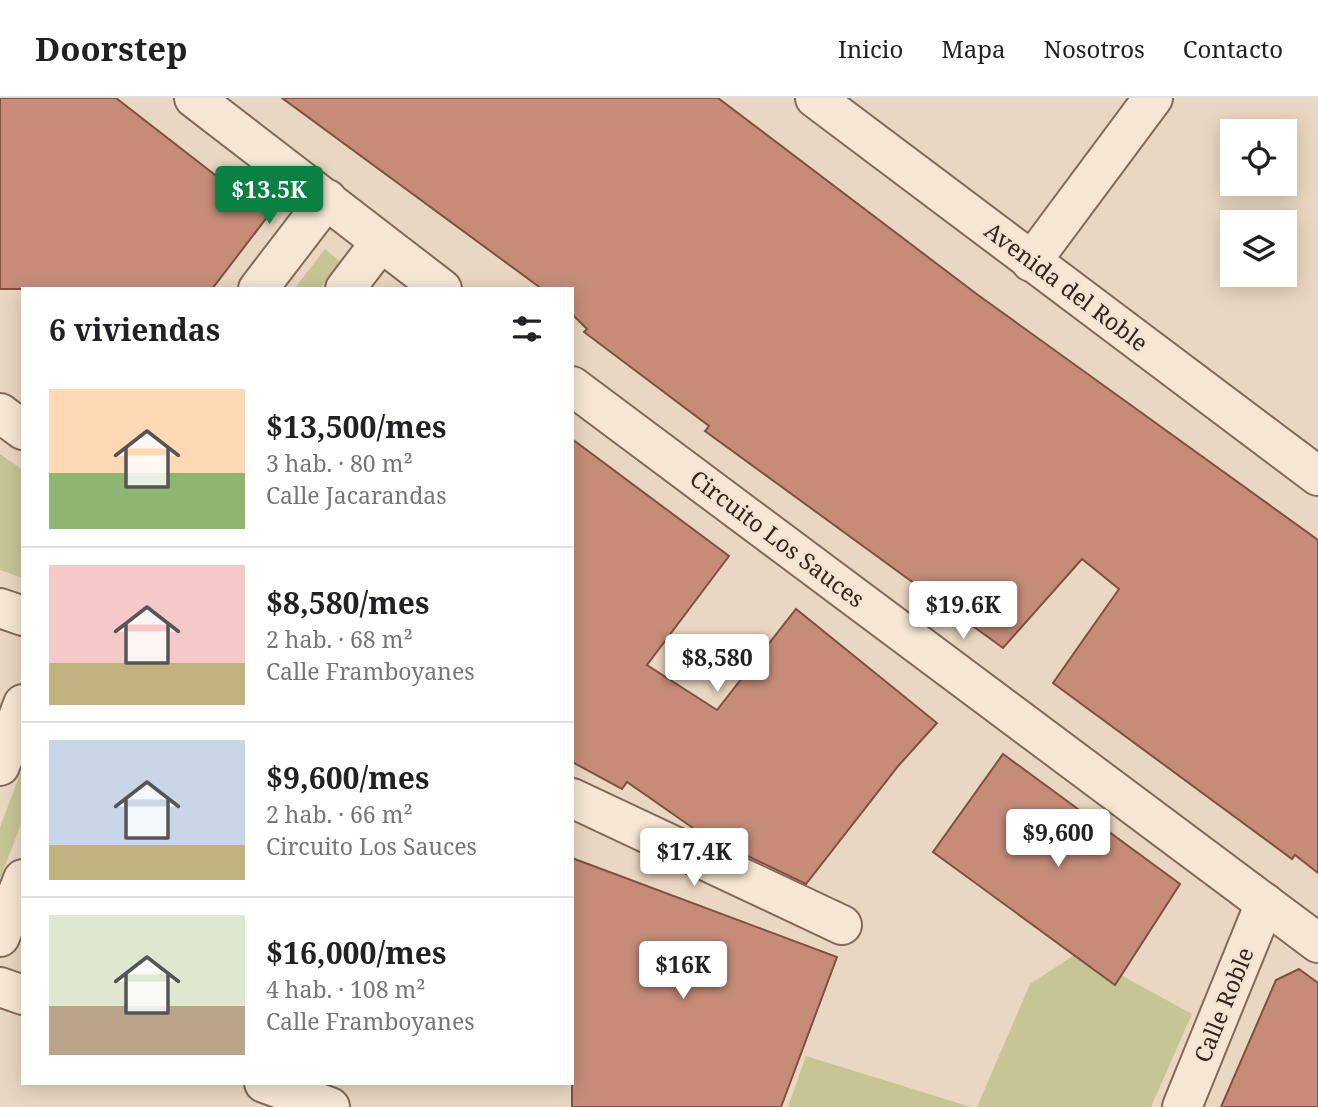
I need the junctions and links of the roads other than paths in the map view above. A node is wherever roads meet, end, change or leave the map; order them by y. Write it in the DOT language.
graph roads {
  1 [pos="194,98"];
  2 [pos="815,98"];
  3 [pos="1153,98"];
  4 [pos="327,199"];
  5 [pos="380,243"];
  6 [pos="1031,262"];
  7 [pos="260,287"];
  8 [pos="347,287"];
  9 [pos="439,287"];
  10 [pos="574,387"];
  11 [pos="0,413"];
  12 [pos="21,429"];
  13 [pos="1317,474"];
  14 [pos="0,608"];
  15 [pos="21,615"];
  16 [pos="21,709"];
  17 [pos="0,766"];
  18 [pos="574,798"];
  19 [pos="21,884"];
  20 [pos="1265,903"];
  21 [pos="842,925"];
  22 [pos="0,937"];
  23 [pos="1318,943"];
  24 [pos="0,987"];
  25 [pos="21,994"];
  26 [pos="270,1085"];
  27 [pos="330,1107"];
  28 [pos="1182,1107"];
  1 -- 4 [label="street"];
  2 -- 6 [label="street, Avenida del Roble"];
  3 -- 6 [label="street"];
  4 -- 5 [label="street"];
  4 -- 7 [label="street"];
  5 -- 8 [label="street"];
  5 -- 9 [label="street"];
  6 -- 13 [label="street, Avenida del Roble"];
  10 -- 20 [label="street, Circuito Los Sauces"];
  11 -- 12 [label="street"];
  14 -- 15 [label="street"];
  16 -- 17 [label="street"];
  18 -- 21 [label="street"];
  19 -- 22 [label="street"];
  20 -- 23 [label="street, Circuito Los Sauces"];
  20 -- 28 [label="street, Calle Roble"];
  24 -- 25 [label="street"];
  26 -- 27 [label="street"];
}
